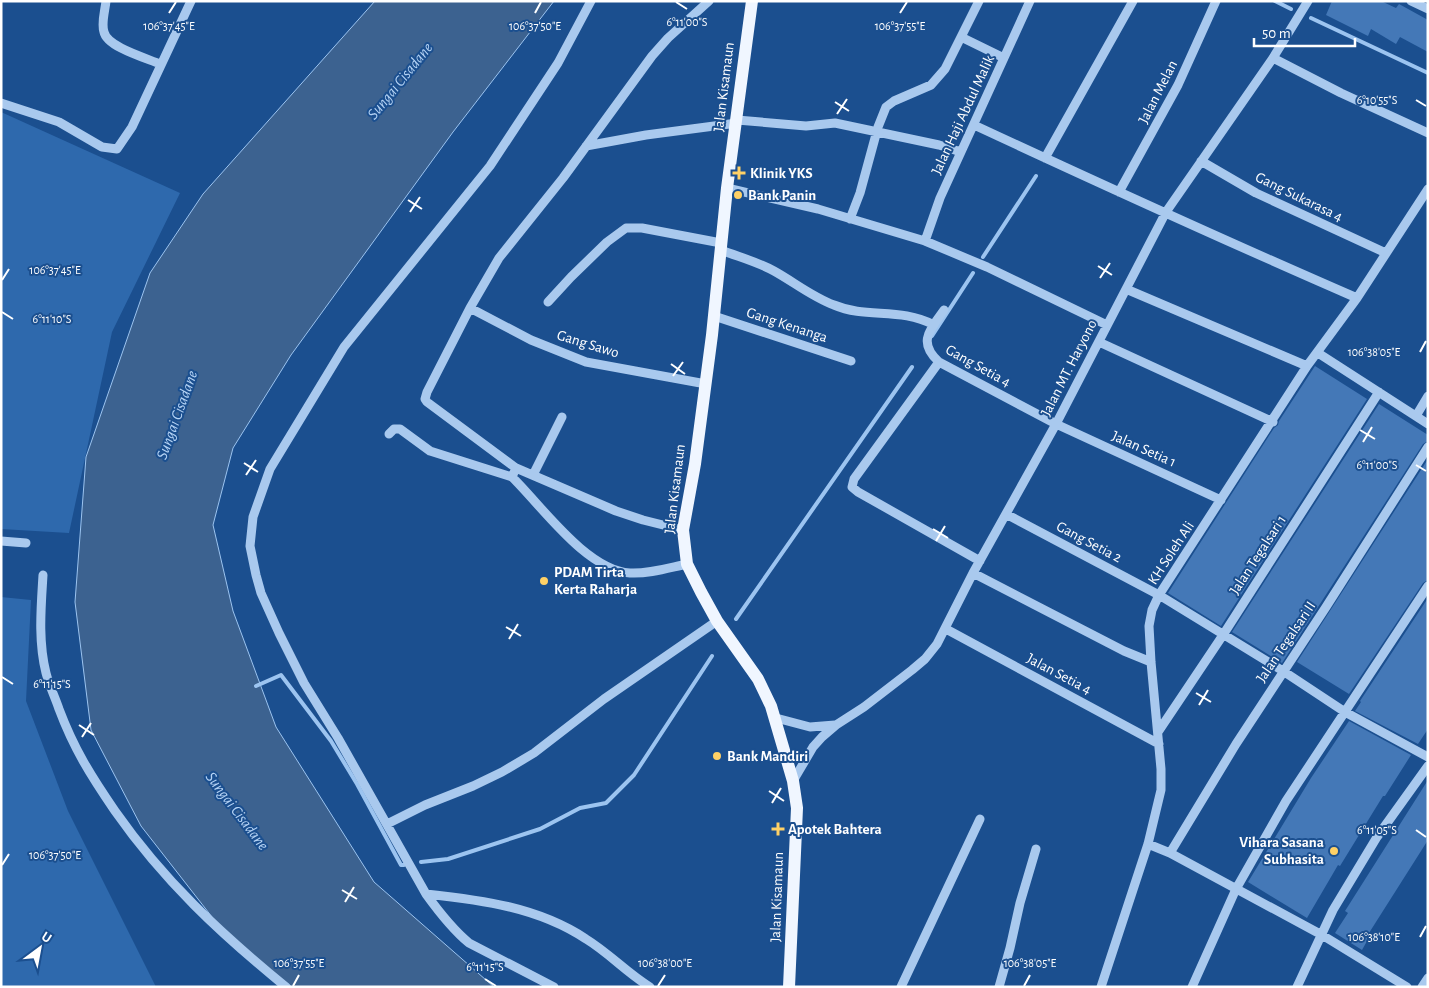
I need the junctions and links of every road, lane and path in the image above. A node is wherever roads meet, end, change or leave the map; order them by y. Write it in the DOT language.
graph roads {
  1 [pos="106,1"];
  2 [pos="191,1"];
  3 [pos="591,1"];
  4 [pos="709,1"];
  5 [pos="752,1"];
  6 [pos="979,1"];
  7 [pos="1030,1"];
  8 [pos="1133,1"];
  9 [pos="1216,1"];
  10 [pos="1308,1"];
  11 [pos="1412,1"];
  12 [pos="1428,9"];
  13 [pos="961,37"];
  14 [pos="1004,58"];
  15 [pos="1272,58"];
  16 [pos="160,64"];
  17 [pos="1,103"];
  18 [pos="737,121"];
  19 [pos="974,125"];
  20 [pos="877,133"];
  21 [pos="1428,133"];
  22 [pos="586,146"];
  23 [pos="961,152"];
  24 [pos="1044,158"];
  25 [pos="1201,160"];
  26 [pos="727,188"];
  27 [pos="1428,189"];
  28 [pos="1120,192"];
  29 [pos="1166,212"];
  30 [pos="850,219"];
  31 [pos="925,241"];
  32 [pos="721,246"];
  33 [pos="1386,253"];
  34 [pos="1126,289"];
  35 [pos="1357,298"];
  36 [pos="548,302"];
  37 [pos="470,308"];
  38 [pos="944,310"];
  39 [pos="714,316"];
  40 [pos="934,325"];
  41 [pos="1107,325"];
  42 [pos="1099,342"];
  43 [pos="1318,353"];
  44 [pos="850,360"];
  45 [pos="939,362"];
  46 [pos="1307,366"];
  47 [pos="706,384"];
  48 [pos="1379,392"];
  49 [pos="1428,396"];
  50 [pos="1416,416"];
  51 [pos="562,417"];
  52 [pos="1272,422"];
  53 [pos="1056,424"];
  54 [pos="1428,424"];
  55 [pos="389,434"];
  56 [pos="1428,447"];
  57 [pos="514,472"];
  58 [pos="533,475"];
  59 [pos="1221,500"];
  60 [pos="1006,514"];
  61 [pos="683,530"];
  62 [pos="1,541"];
  63 [pos="26,543"];
  64 [pos="980,561"];
  65 [pos="687,564"];
  66 [pos="973,573"];
  67 [pos="43,575"];
  68 [pos="1428,586"];
  69 [pos="1159,595"];
  70 [pos="717,620"];
  71 [pos="946,629"];
  72 [pos="1223,635"];
  73 [pos="1150,662"];
  74 [pos="1283,671"];
  75 [pos="1345,712"];
  76 [pos="776,718"];
  77 [pos="836,725"];
  78 [pos="1158,732"];
  79 [pos="1159,744"];
  80 [pos="1428,757"];
  81 [pos="1428,766"];
  82 [pos="793,781"];
  83 [pos="980,819"];
  84 [pos="387,824"];
  85 [pos="1148,844"];
  86 [pos="1036,849"];
  87 [pos="1170,853"];
  88 [pos="1236,889"];
  89 [pos="426,894"];
  90 [pos="1322,935"];
  91 [pos="1428,978"];
  92 [pos="286,987"];
  93 [pos="554,987"];
  94 [pos="650,987"];
  95 [pos="789,987"];
  96 [pos="901,987"];
  97 [pos="999,987"];
  98 [pos="1101,987"];
  99 [pos="1192,987"];
  100 [pos="1297,987"];
  101 [pos="1407,987"];
  102 [pos="1422,987"];
  1 -- 16 [label="street"];
  2 -- 16 [label="street"];
  3 -- 84 [label="street"];
  4 -- 22 [label="street"];
  5 -- 18 [label="main road, Jalan Kisamaun"];
  6 -- 13 [label="street"];
  7 -- 14 [label="street, Jalan Haji Abdul Malik"];
  8 -- 24 [label="street"];
  9 -- 28 [label="street, Jalan Melan"];
  10 -- 15 [label="street, Jalan MT. Haryono"];
  11 -- 12 [label="street"];
  13 -- 14 [label="street"];
  13 -- 20 [label="street"];
  14 -- 19 [label="street, Jalan Haji Abdul Malik"];
  15 -- 21 [label="street"];
  15 -- 25 [label="street, Jalan MT. Haryono"];
  16 -- 17 [label="street"];
  18 -- 20 [label="street"];
  18 -- 22 [label="street"];
  18 -- 26 [label="main road, Jalan Kisamaun"];
  19 -- 23 [label="street, Jalan Haji Abdul Malik"];
  19 -- 24 [label="street"];
  20 -- 23 [label="street"];
  20 -- 30 [label="street"];
  22 -- 37 [label="street"];
  23 -- 31 [label="street, Jalan Haji Abdul Malik"];
  24 -- 28 [label="street"];
  25 -- 29 [label="street, Jalan MT. Haryono"];
  25 -- 33 [label="street, Gang Sukarasa 4"];
  26 -- 30 [label="street"];
  26 -- 32 [label="main road, Jalan Kisamaun"];
  27 -- 33 [label="street, KH Soleh Ali"];
  28 -- 29 [label="street"];
  29 -- 34 [label="street, Jalan MT. Haryono"];
  29 -- 35 [label="street"];
  30 -- 31 [label="street"];
  31 -- 41 [label="street"];
  32 -- 36 [label="street"];
  32 -- 39 [label="main road, Jalan Kisamaun"];
  32 -- 40 [label="street"];
  33 -- 35 [label="street, KH Soleh Ali"];
  34 -- 41 [label="street, Jalan MT. Haryono"];
  34 -- 46 [label="street"];
  35 -- 43 [label="street, KH Soleh Ali"];
  37 -- 47 [label="street, Gang Sawo"];
  37 -- 57 [label="street"];
  38 -- 40 [label="street, Gang Setia 4"];
  39 -- 44 [label="street, Gang Kenanga"];
  39 -- 47 [label="main road, Jalan Kisamaun"];
  40 -- 45 [label="street, Gang Setia 4"];
  41 -- 42 [label="street, Jalan MT. Haryono"];
  42 -- 52 [label="street"];
  42 -- 53 [label="street, Jalan MT. Haryono"];
  43 -- 46 [label="street, KH Soleh Ali"];
  43 -- 48 [label="street"];
  45 -- 53 [label="street, Gang Setia 4"];
  45 -- 64 [label="street"];
  46 -- 52 [label="street, KH Soleh Ali"];
  47 -- 61 [label="main road, Jalan Kisamaun"];
  48 -- 50 [label="street"];
  48 -- 72 [label="street, Jalan Tegalsari 1"];
  49 -- 50 [label="street"];
  50 -- 54 [label="street"];
  51 -- 58 [label="street"];
  52 -- 59 [label="street, KH Soleh Ali"];
  53 -- 59 [label="street, Jalan Setia 1"];
  53 -- 60 [label="street, Jalan MT. Haryono"];
  55 -- 57 [label="street"];
  56 -- 74 [label="street, Jalan Tegalsari II"];
  57 -- 58 [label="street"];
  57 -- 65 [label="street"];
  58 -- 61 [label="street"];
  59 -- 69 [label="street, KH Soleh Ali"];
  60 -- 64 [label="street, Jalan MT. Haryono"];
  60 -- 69 [label="street, Gang Setia 2"];
  61 -- 65 [label="main road, Jalan Kisamaun"];
  62 -- 63 [label="street"];
  64 -- 66 [label="street, Jalan MT. Haryono"];
  65 -- 70 [label="main road, Jalan Kisamaun"];
  66 -- 71 [label="street, Jalan MT. Haryono"];
  66 -- 73 [label="street"];
  67 -- 92 [label="street"];
  68 -- 75 [label="street"];
  69 -- 72 [label="street, Gang Setia 2"];
  69 -- 73 [label="street, KH Soleh Ali"];
  70 -- 76 [label="main road, Jalan Kisamaun"];
  70 -- 84 [label="street"];
  71 -- 77 [label="street, Jalan MT. Haryono"];
  71 -- 79 [label="street, Jalan Setia 4"];
  72 -- 74 [label="street, Gang Setia 2"];
  72 -- 78 [label="street, Jalan Tegalsari 1"];
  73 -- 78 [label="street, KH Soleh Ali"];
  74 -- 75 [label="street, Gang Setia 2"];
  74 -- 87 [label="street, Jalan Tegalsari II"];
  75 -- 80 [label="street, Gang Setia 2"];
  75 -- 88 [label="street"];
  76 -- 77 [label="street, Jalan MT. Haryono"];
  76 -- 82 [label="main road, Jalan Kisamaun"];
  77 -- 82 [label="street, Jalan MT. Haryono"];
  78 -- 79 [label="street, KH Soleh Ali"];
  79 -- 85 [label="street, KH Soleh Ali"];
  81 -- 90 [label="street"];
  82 -- 95 [label="main road, Jalan Kisamaun"];
  83 -- 96 [label="street"];
  84 -- 89 [label="street"];
  85 -- 87 [label="street"];
  85 -- 98 [label="street, KH Soleh Ali"];
  86 -- 97 [label="street"];
  87 -- 88 [label="street"];
  88 -- 90 [label="street"];
  88 -- 99 [label="street"];
  89 -- 93 [label="street"];
  89 -- 94 [label="street"];
  90 -- 100 [label="street"];
  90 -- 101 [label="street"];
  91 -- 102 [label="street"];
}
